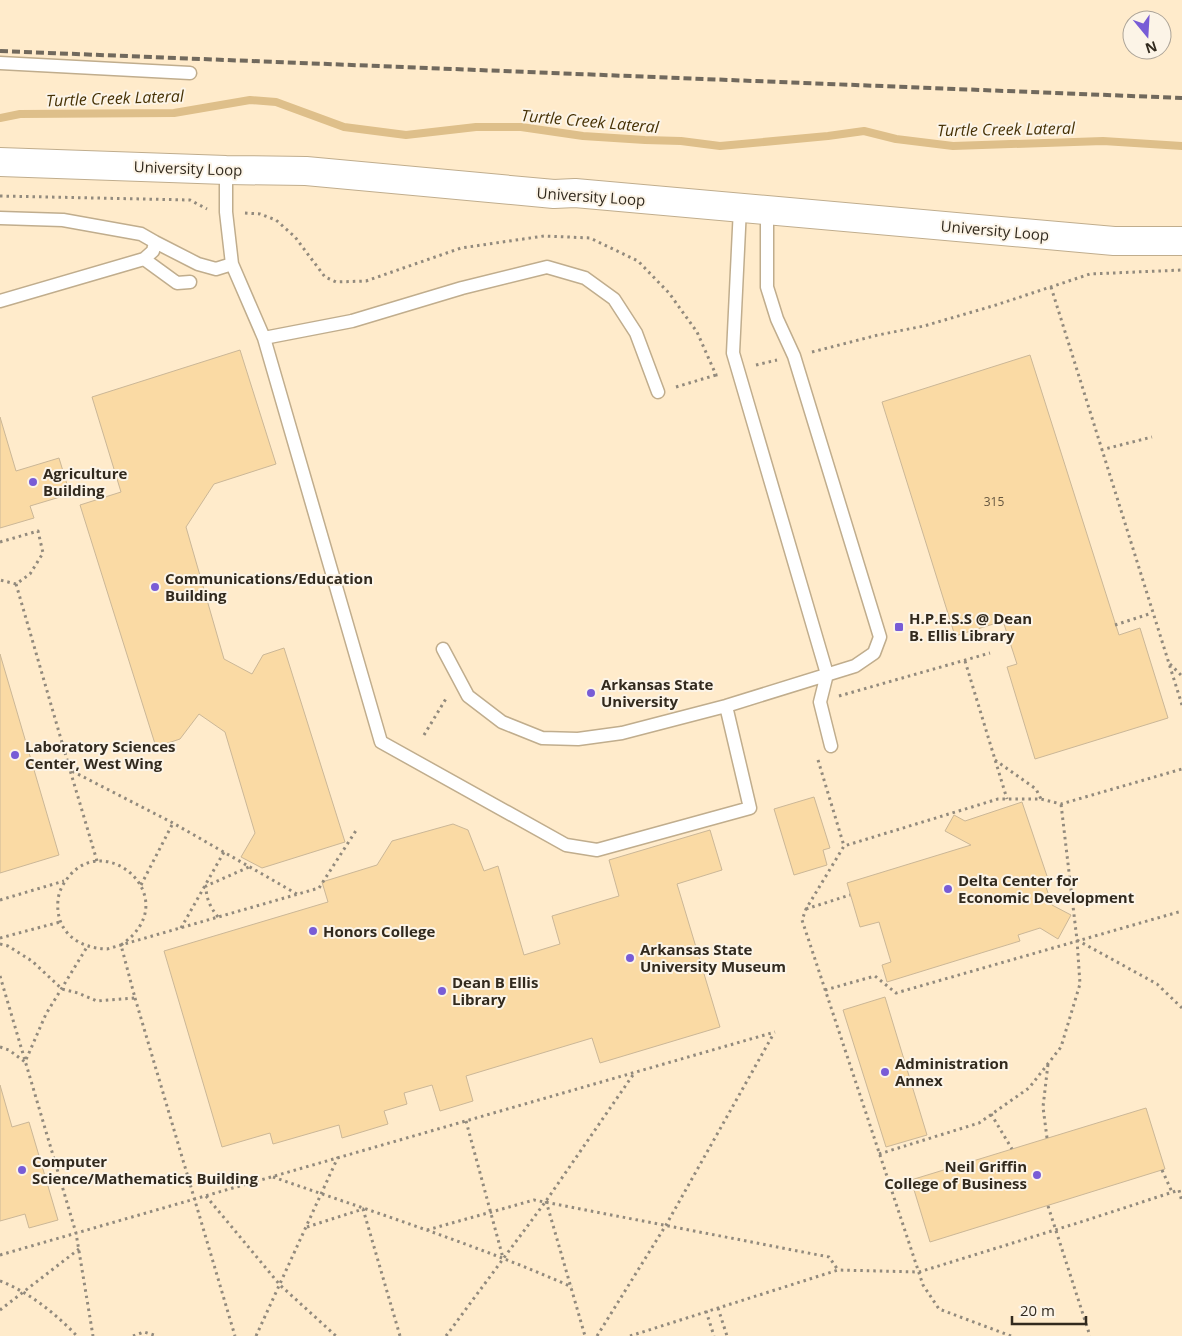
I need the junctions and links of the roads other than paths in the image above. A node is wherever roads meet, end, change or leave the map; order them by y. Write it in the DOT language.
graph roads {
  1 [pos="0,63"];
  2 [pos="190,73"];
  3 [pos="0,162"];
  4 [pos="226,170"];
  5 [pos="740,208"];
  6 [pos="767,211"];
  7 [pos="0,218"];
  8 [pos="1182,241"];
  9 [pos="155,242"];
  10 [pos="144,258"];
  11 [pos="232,264"];
  12 [pos="190,282"];
  13 [pos="0,301"];
  14 [pos="264,338"];
  15 [pos="658,392"];
  16 [pos="443,649"];
  17 [pos="827,674"];
  18 [pos="726,706"];
  19 [pos="831,746"];
  1 -- 2 [label="lane"];
  3 -- 4 [label="street, University Loop"];
  4 -- 5 [label="street, University Loop"];
  4 -- 11 [label="lane"];
  5 -- 6 [label="street, University Loop"];
  5 -- 17 [label="lane"];
  6 -- 8 [label="street, University Loop"];
  6 -- 17 [label="lane"];
  7 -- 9 [label="lane"];
  9 -- 10 [label="lane"];
  9 -- 11 [label="lane"];
  10 -- 12 [label="lane"];
  10 -- 13 [label="lane"];
  11 -- 14 [label="lane"];
  14 -- 15 [label="lane"];
  14 -- 18 [label="lane"];
  16 -- 18 [label="lane"];
  17 -- 18 [label="lane"];
  17 -- 19 [label="lane"];
}
